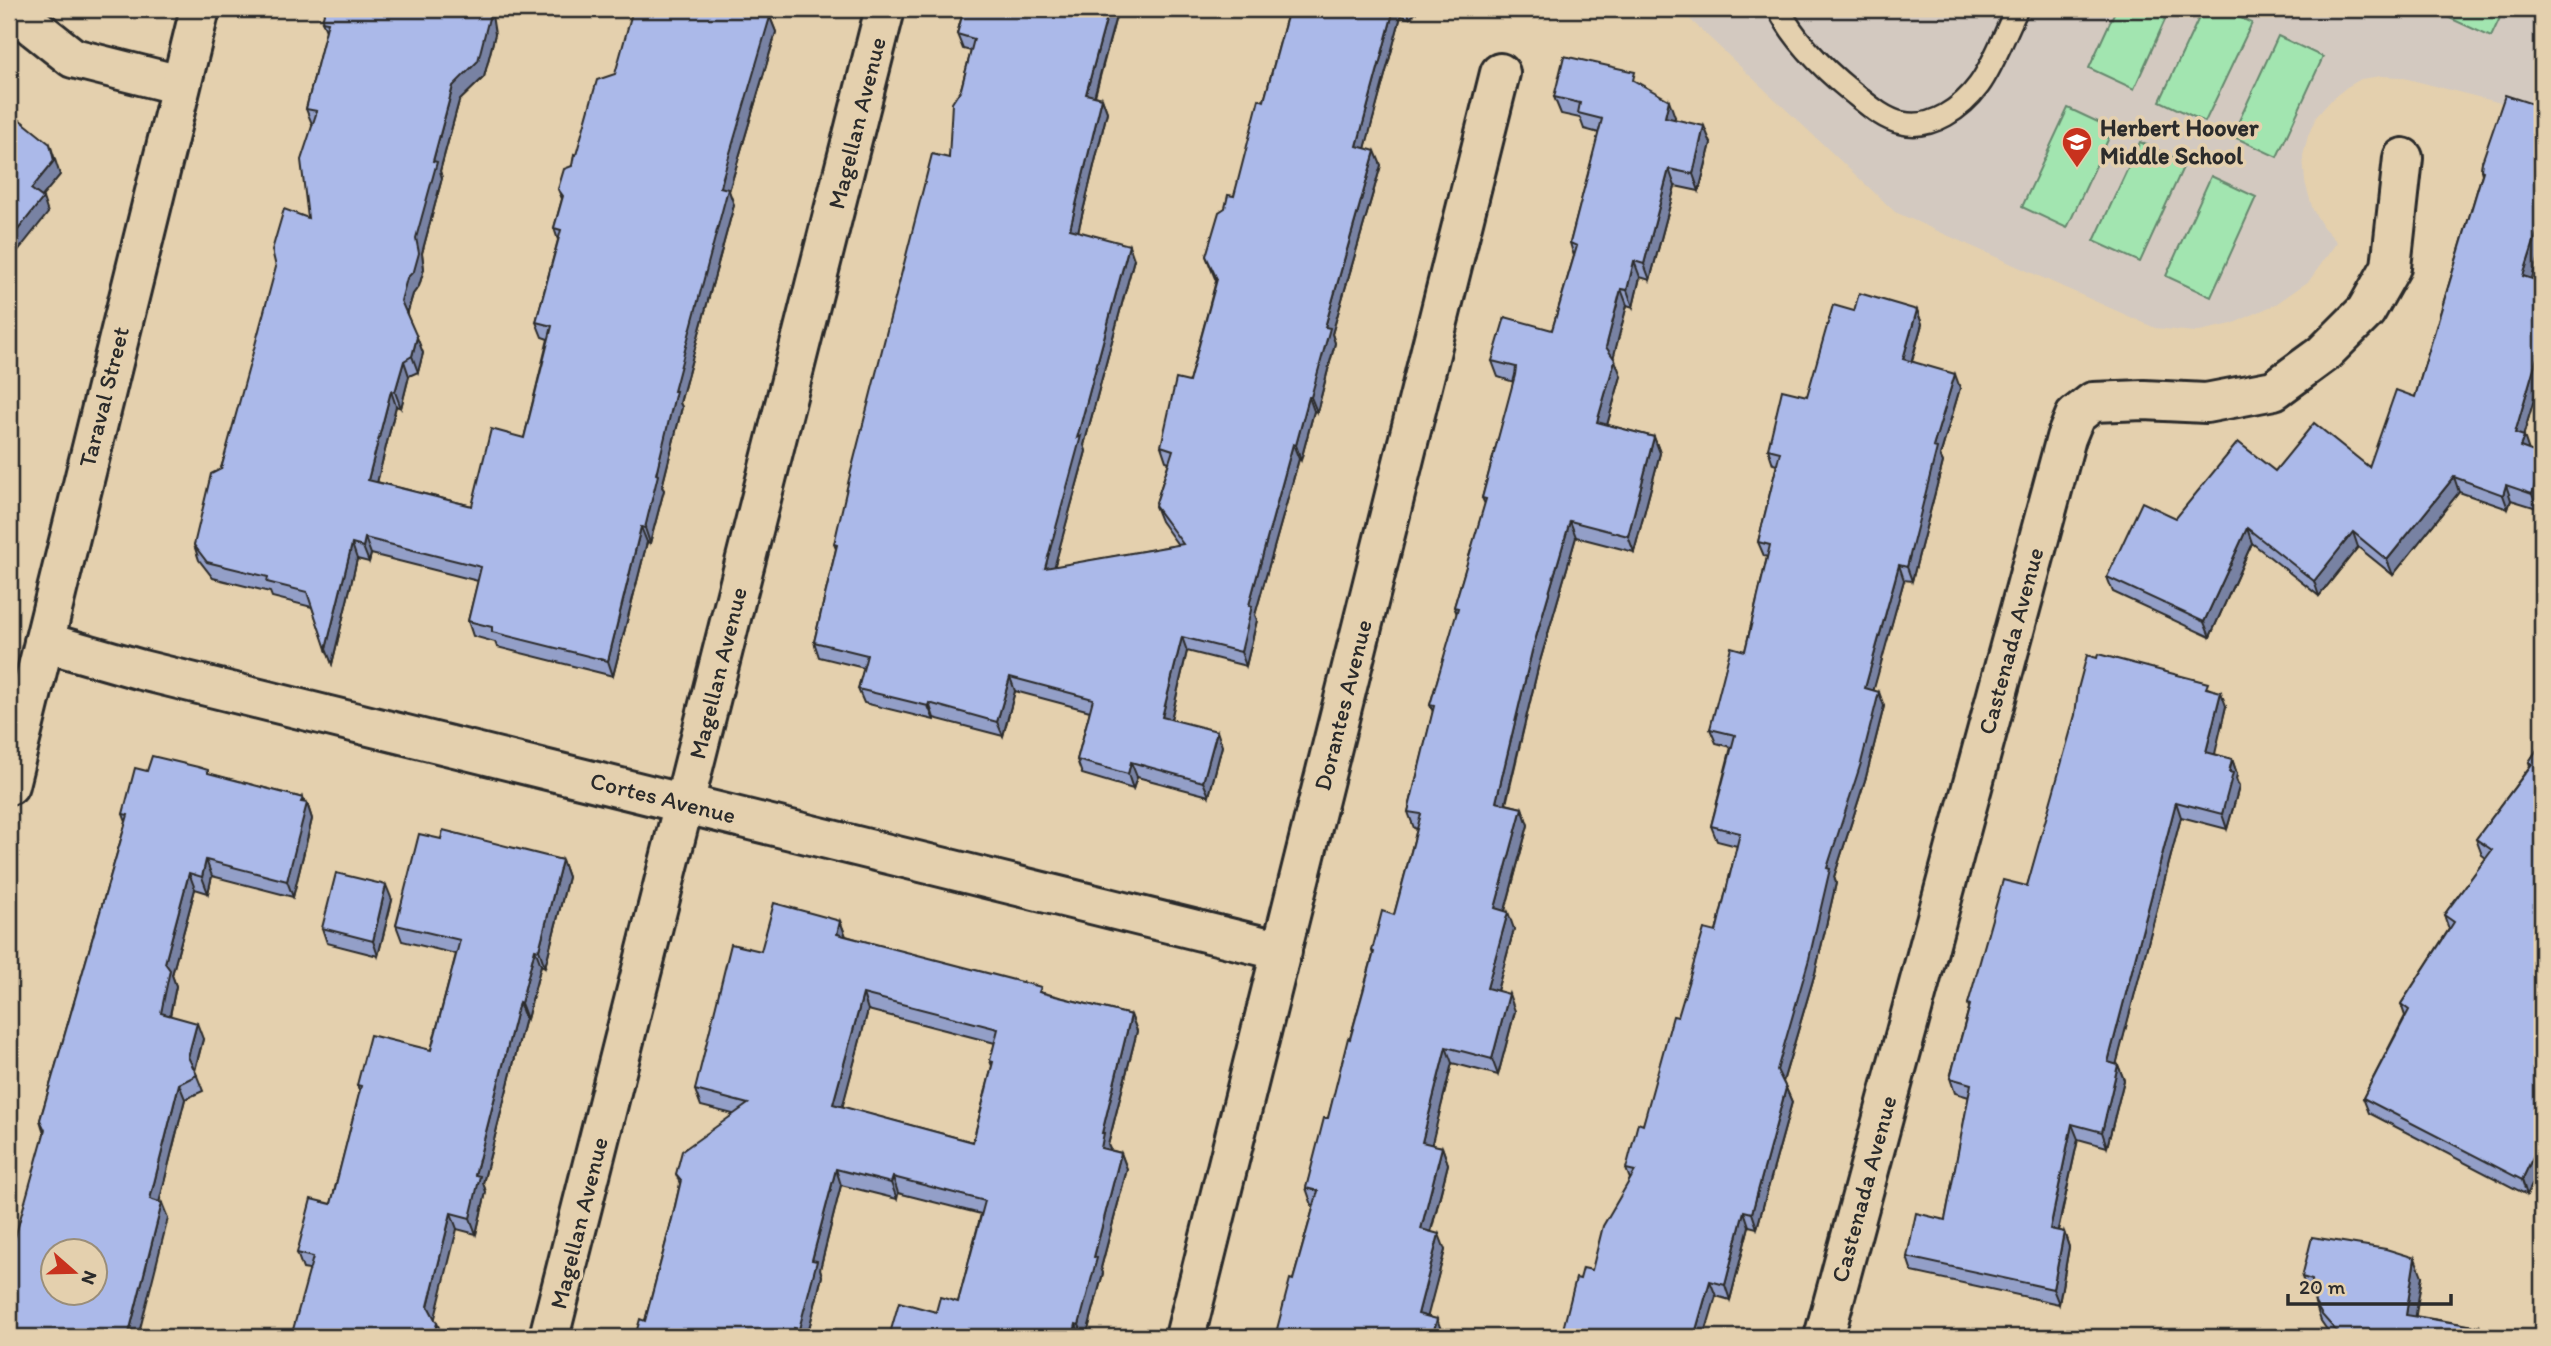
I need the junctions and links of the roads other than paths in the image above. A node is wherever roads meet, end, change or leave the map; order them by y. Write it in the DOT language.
graph roads {
  1 [pos="11,9"];
  2 [pos="200,9"];
  3 [pos="885,9"];
  4 [pos="1779,9"];
  5 [pos="2017,9"];
  6 [pos="1500,73"];
  7 [pos="180,85"];
  8 [pos="2403,158"];
  9 [pos="44,642"];
  10 [pos="10,774"];
  11 [pos="685,803"];
  12 [pos="1282,951"];
  13 [pos="550,1337"];
  14 [pos="1185,1337"];
  15 [pos="1824,1337"];
  1 -- 7 [label="street"];
  2 -- 7 [label="street, Taraval Street"];
  3 -- 11 [label="street, Magellan Avenue"];
  4 -- 5 [label="lane"];
  6 -- 12 [label="street, Dorantes Avenue"];
  7 -- 9 [label="street, Taraval Street"];
  8 -- 15 [label="street, Castenada Avenue"];
  9 -- 10 [label="street, Taraval Street"];
  9 -- 11 [label="street, Cortes Avenue"];
  11 -- 12 [label="street, Cortes Avenue"];
  11 -- 13 [label="street, Magellan Avenue"];
  12 -- 14 [label="street, Dorantes Avenue"];
}
